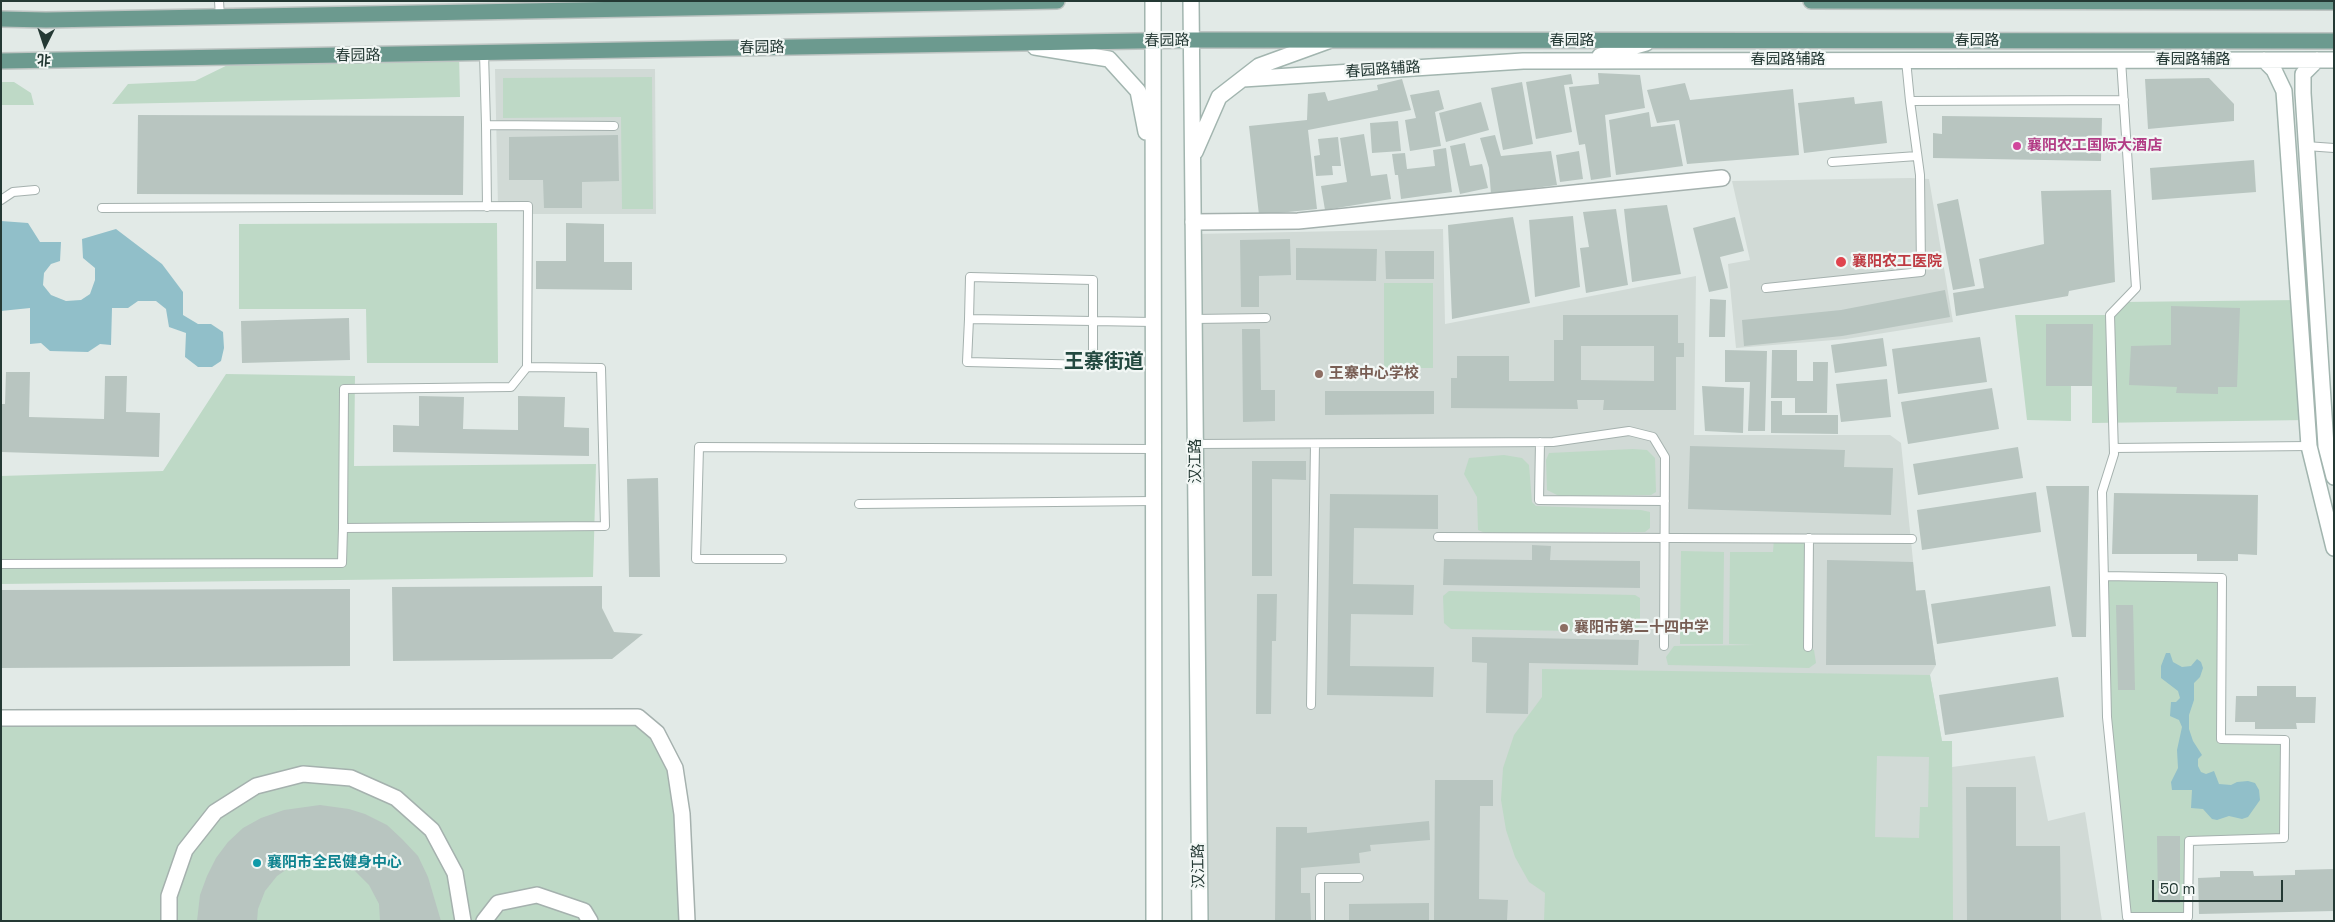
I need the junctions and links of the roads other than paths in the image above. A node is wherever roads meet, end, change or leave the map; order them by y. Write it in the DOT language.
graph roads {
  1 [pos="219,1"];
  2 [pos="1057,1"];
  3 [pos="1153,1"];
  4 [pos="1191,1"];
  5 [pos="1811,1"];
  6 [pos="1027,2"];
  7 [pos="2006,2"];
  8 [pos="2260,2"];
  9 [pos="2334,2"];
  10 [pos="453,7"];
  11 [pos="220,17"];
  12 [pos="1,19"];
  13 [pos="1192,40"];
  14 [pos="1328,40"];
  15 [pos="1152,41"];
  16 [pos="1653,41"];
  17 [pos="2334,41"];
  18 [pos="2121,42"];
  19 [pos="1016,44"];
  20 [pos="484,53"];
  21 [pos="1906,60"];
  22 [pos="2121,60"];
  23 [pos="2264,60"];
  24 [pos="2317,60"];
  25 [pos="2334,60"];
  26 [pos="1,61"];
  27 [pos="1582,61"];
  28 [pos="1243,78"];
  29 [pos="2124,100"];
  30 [pos="1910,101"];
  31 [pos="486,126"];
  32 [pos="614,126"];
  33 [pos="2306,146"];
  34 [pos="2334,148"];
  35 [pos="1917,156"];
  36 [pos="1193,158"];
  37 [pos="1153,162"];
  38 [pos="1832,162"];
  39 [pos="1722,178"];
  40 [pos="34,190"];
  41 [pos="1,200"];
  42 [pos="487,207"];
  43 [pos="102,208"];
  44 [pos="1194,222"];
  45 [pos="1766,288"];
  46 [pos="1266,318"];
  47 [pos="1194,319"];
  48 [pos="969,320"];
  49 [pos="1093,321"];
  50 [pos="1153,322"];
  51 [pos="527,367"];
  52 [pos="1540,442"];
  53 [pos="1195,444"];
  54 [pos="1315,444"];
  55 [pos="2309,446"];
  56 [pos="2330,446"];
  57 [pos="2114,448"];
  58 [pos="1153,449"];
  59 [pos="2334,477"];
  60 [pos="1153,501"];
  61 [pos="1665,501"];
  62 [pos="859,504"];
  63 [pos="343,528"];
  64 [pos="1438,537"];
  65 [pos="1665,537"];
  66 [pos="1810,538"];
  67 [pos="1912,540"];
  68 [pos="2334,548"];
  69 [pos="782,559"];
  70 [pos="1,564"];
  71 [pos="2104,576"];
  72 [pos="1664,646"];
  73 [pos="1808,647"];
  74 [pos="1311,705"];
  75 [pos="1,718"];
  76 [pos="1359,878"];
  77 [pos="169,921"];
  78 [pos="463,921"];
  79 [pos="484,921"];
  80 [pos="590,921"];
  81 [pos="687,921"];
  82 [pos="1154,921"];
  83 [pos="1200,921"];
  84 [pos="1320,921"];
  1 -- 11 [label="lane"];
  2 -- 6 [label="main road"];
  3 -- 15 [label="street"];
  4 -- 13 [label="street, 汉江路"];
  5 -- 7 [label="main road"];
  6 -- 10 [label="main road"];
  7 -- 8 [label="main road"];
  8 -- 9 [label="main road"];
  10 -- 11 [label="main road"];
  11 -- 12 [label="main road"];
  13 -- 14 [label="main road, 春园路"];
  13 -- 15 [label="main road, 春园路"];
  13 -- 36 [label="street, 汉江路"];
  14 -- 16 [label="main road, 春园路"];
  14 -- 28 [label="street"];
  15 -- 19 [label="main road, 春园路"];
  15 -- 37 [label="street"];
  16 -- 18 [label="main road, 春园路"];
  16 -- 27 [label="street"];
  17 -- 18 [label="main road, 春园路"];
  18 -- 22 [label="street"];
  19 -- 20 [label="main road, 春园路"];
  19 -- 37 [label="street"];
  20 -- 26 [label="main road, 春园路"];
  20 -- 31 [label="lane"];
  21 -- 22 [label="street, 春园路辅路"];
  21 -- 27 [label="street, 春园路辅路"];
  21 -- 30 [label="lane"];
  22 -- 23 [label="street, 春园路辅路"];
  22 -- 29 [label="lane"];
  23 -- 24 [label="street, 春园路辅路"];
  23 -- 55 [label="street"];
  24 -- 25 [label="street, 春园路辅路"];
  24 -- 33 [label="street"];
  27 -- 28 [label="street, 春园路辅路"];
  28 -- 36 [label="street"];
  29 -- 30 [label="lane"];
  29 -- 57 [label="lane"];
  30 -- 35 [label="lane"];
  31 -- 32 [label="lane"];
  31 -- 42 [label="lane"];
  33 -- 34 [label="lane"];
  33 -- 56 [label="street"];
  35 -- 38 [label="lane"];
  35 -- 45 [label="lane"];
  36 -- 44 [label="street, 汉江路"];
  37 -- 50 [label="street"];
  39 -- 44 [label="street"];
  40 -- 41 [label="lane"];
  42 -- 43 [label="lane"];
  42 -- 51 [label="lane"];
  44 -- 47 [label="street, 汉江路"];
  46 -- 47 [label="lane"];
  47 -- 53 [label="street, 汉江路"];
  48 -- 49 [label="lane"];
  48 -- 49 [label="lane"];
  48 -- 49 [label="lane"];
  49 -- 50 [label="lane"];
  50 -- 58 [label="street"];
  51 -- 63 [label="lane"];
  51 -- 63 [label="lane"];
  52 -- 54 [label="lane"];
  52 -- 61 [label="lane"];
  52 -- 61 [label="lane"];
  53 -- 54 [label="lane"];
  53 -- 83 [label="street, 汉江路"];
  54 -- 74 [label="lane"];
  55 -- 56 [label="street"];
  55 -- 57 [label="lane"];
  55 -- 68 [label="street"];
  56 -- 59 [label="street"];
  57 -- 71 [label="lane"];
  58 -- 60 [label="street"];
  58 -- 69 [label="lane"];
  60 -- 62 [label="lane"];
  60 -- 82 [label="street"];
  61 -- 65 [label="lane"];
  63 -- 70 [label="lane"];
  64 -- 65 [label="lane"];
  65 -- 66 [label="lane"];
  65 -- 72 [label="lane"];
  66 -- 67 [label="lane"];
  66 -- 73 [label="lane"];
  71 -- 71 [label="lane"];
  75 -- 81 [label="street"];
  76 -- 84 [label="lane"];
  77 -- 78 [label="street"];
  79 -- 80 [label="street"];
}
